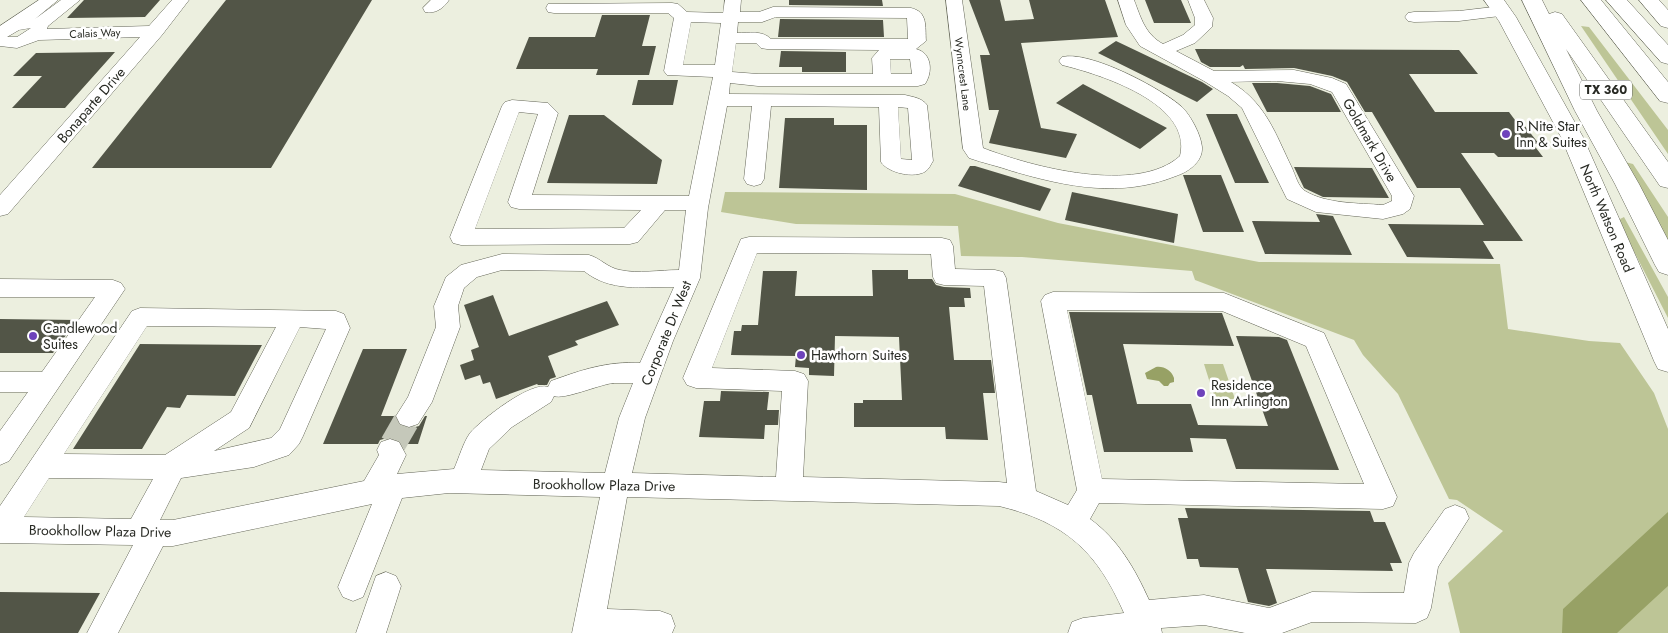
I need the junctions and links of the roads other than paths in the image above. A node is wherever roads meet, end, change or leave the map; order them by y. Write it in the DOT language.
graph roads {
  1 [pos="50,0"];
  2 [pos="72,0"];
  3 [pos="181,0"];
  4 [pos="772,0"];
  5 [pos="908,0"];
  6 [pos="954,0"];
  7 [pos="1126,0"];
  8 [pos="1196,0"];
  9 [pos="1532,0"];
  10 [pos="1543,0"];
  11 [pos="1591,0"];
  12 [pos="1616,0"];
  13 [pos="1498,6"];
  14 [pos="554,8"];
  15 [pos="683,17"];
  16 [pos="762,17"];
  17 [pos="1414,17"];
  18 [pos="730,18"];
  19 [pos="15,25"];
  20 [pos="36,30"];
  21 [pos="156,31"];
  22 [pos="0,34"];
  23 [pos="760,38"];
  24 [pos="0,40"];
  25 [pos="1163,50"];
  26 [pos="1668,58"];
  27 [pos="1068,61"];
  28 [pos="722,74"];
  29 [pos="1212,77"];
  30 [pos="882,80"];
  31 [pos="1668,96"];
  32 [pos="718,100"];
  33 [pos="762,100"];
  34 [pos="888,101"];
  35 [pos="754,179"];
  36 [pos="1668,180"];
  37 [pos="518,202"];
  38 [pos="659,203"];
  39 [pos="698,203"];
  40 [pos="0,209"];
  41 [pos="506,236"];
  42 [pos="1668,265"];
  43 [pos="689,278"];
  44 [pos="0,288"];
  45 [pos="293,318"];
  46 [pos="1668,362"];
  47 [pos="648,374"];
  48 [pos="0,382"];
  49 [pos="49,382"];
  50 [pos="409,416"];
  51 [pos="392,447"];
  52 [pos="0,453"];
  53 [pos="42,466"];
  54 [pos="172,467"];
  55 [pos="462,482"];
  56 [pos="382,485"];
  57 [pos="616,485"];
  58 [pos="789,489"];
  59 [pos="1091,491"];
  60 [pos="1023,500"];
  61 [pos="1455,518"];
  62 [pos="1072,524"];
  63 [pos="0,530"];
  64 [pos="147,533"];
  65 [pos="386,586"];
  66 [pos="353,587"];
  67 [pos="1144,624"];
  68 [pos="660,626"];
  69 [pos="588,628"];
  70 [pos="102,633"];
  71 [pos="371,633"];
  72 [pos="1083,633"];
  1 -- 19 [label="street"];
  2 -- 20 [label="street"];
  3 -- 21 [label="street, Bonaparte Drive"];
  4 -- 5 [label="street"];
  6 -- 27 [label="street, Wynncrest Lane"];
  7 -- 25 [label="street"];
  8 -- 25 [label="street"];
  9 -- 42 [label="main road"];
  10 -- 36 [label="main road, TX 360"];
  11 -- 31 [label="main road, TX 360"];
  12 -- 26 [label="main road"];
  13 -- 17 [label="street"];
  13 -- 46 [label="main road, North Watson Road"];
  14 -- 15 [label="street"];
  15 -- 18 [label="street"];
  15 -- 28 [label="street"];
  16 -- 18 [label="street"];
  16 -- 23 [label="street"];
  16 -- 23 [label="street"];
  18 -- 23 [label="street"];
  18 -- 28 [label="street, Corporate Dr West"];
  19 -- 20 [label="street"];
  19 -- 22 [label="street"];
  20 -- 21 [label="street, Calais Way"];
  20 -- 24 [label="street"];
  21 -- 40 [label="street, Bonaparte Drive"];
  25 -- 29 [label="street"];
  28 -- 30 [label="street"];
  28 -- 32 [label="street, Corporate Dr West"];
  29 -- 29 [label="street, Goldmark Drive"];
  32 -- 33 [label="street"];
  32 -- 39 [label="street, Corporate Dr West"];
  33 -- 34 [label="street"];
  33 -- 35 [label="street"];
  37 -- 38 [label="street"];
  37 -- 41 [label="street"];
  37 -- 41 [label="street"];
  38 -- 39 [label="street"];
  38 -- 41 [label="street"];
  39 -- 43 [label="street, Corporate Dr West"];
  43 -- 47 [label="street, Corporate Dr West"];
  43 -- 50 [label="street"];
  44 -- 49 [label="street"];
  45 -- 53 [label="street"];
  45 -- 54 [label="street"];
  45 -- 54 [label="street"];
  47 -- 55 [label="street"];
  47 -- 57 [label="street, Corporate Dr West"];
  48 -- 49 [label="street"];
  49 -- 52 [label="street"];
  51 -- 56 [label="street"];
  53 -- 54 [label="street"];
  53 -- 63 [label="street"];
  54 -- 64 [label="street"];
  55 -- 56 [label="street, Brookhollow Plaza Drive"];
  55 -- 57 [label="street, Brookhollow Plaza Drive"];
  56 -- 64 [label="street, Brookhollow Plaza Drive"];
  56 -- 66 [label="street"];
  57 -- 58 [label="street, Brookhollow Plaza Drive"];
  57 -- 69 [label="street, Corporate Dr West"];
  58 -- 60 [label="street, Brookhollow Plaza Drive"];
  58 -- 60 [label="street"];
  59 -- 59 [label="street"];
  59 -- 62 [label="street"];
  60 -- 62 [label="street, Brookhollow Plaza Drive"];
  61 -- 67 [label="street"];
  62 -- 67 [label="street, Brookhollow Plaza Drive"];
  63 -- 64 [label="street, Brookhollow Plaza Drive"];
  64 -- 70 [label="street"];
  65 -- 71 [label="street"];
  67 -- 72 [label="street"];
  68 -- 69 [label="street"];
}
